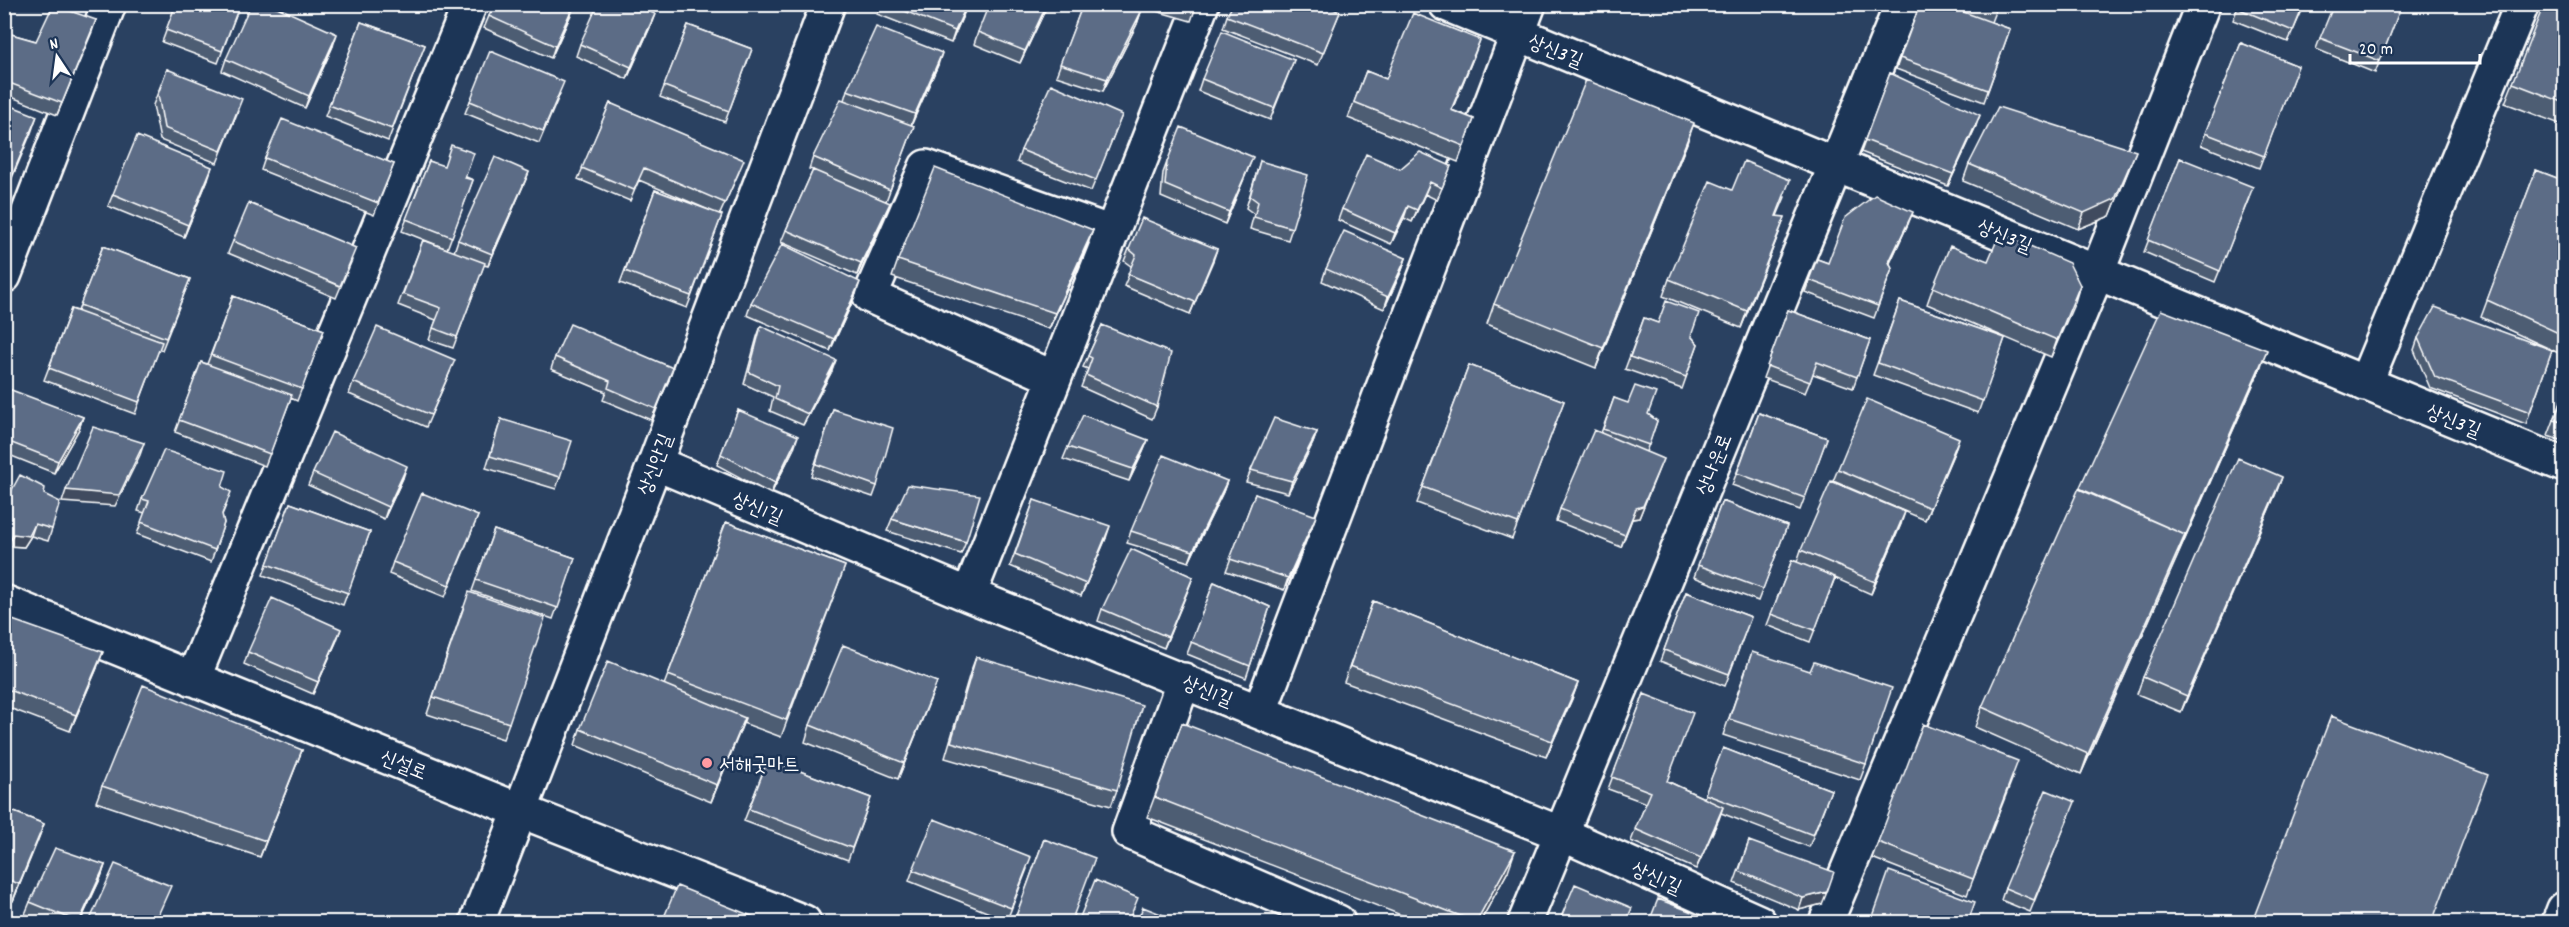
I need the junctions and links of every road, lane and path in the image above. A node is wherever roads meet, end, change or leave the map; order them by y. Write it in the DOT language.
graph roads {
  1 [pos="109,4"];
  2 [pos="470,4"];
  3 [pos="828,4"];
  4 [pos="1202,4"];
  5 [pos="1446,4"];
  6 [pos="1902,4"];
  7 [pos="2204,4"];
  8 [pos="2522,4"];
  9 [pos="1523,19"];
  10 [pos="1836,165"];
  11 [pos="1112,232"];
  12 [pos="2097,273"];
  13 [pos="4,276"];
  14 [pos="1054,378"];
  15 [pos="2365,384"];
  16 [pos="655,463"];
  17 [pos="2565,465"];
  18 [pos="969,595"];
  19 [pos="4,602"];
  20 [pos="194,679"];
  21 [pos="1184,680"];
  22 [pos="1260,711"];
  23 [pos="521,812"];
  24 [pos="1562,834"];
  25 [pos="2565,909"];
  26 [pos="477,922"];
  27 [pos="804,922"];
  28 [pos="1338,922"];
  29 [pos="1525,922"];
  30 [pos="1760,922"];
  31 [pos="1826,922"];
  32 [pos="2559,922"];
  1 -- 13 [label="street"];
  2 -- 20 [label="street"];
  3 -- 16 [label="street, 상신안길"];
  4 -- 11 [label="street"];
  5 -- 9 [label="street, 상신3길"];
  6 -- 10 [label="street, 상나운로"];
  7 -- 12 [label="street"];
  8 -- 15 [label="street"];
  9 -- 10 [label="street, 상신3길"];
  9 -- 22 [label="street"];
  10 -- 12 [label="street, 상신3길"];
  10 -- 24 [label="street, 상나운로"];
  11 -- 14 [label="street"];
  11 -- 14 [label="street"];
  12 -- 15 [label="street, 상신3길"];
  12 -- 31 [label="street"];
  14 -- 18 [label="street"];
  15 -- 17 [label="street, 상신3길"];
  16 -- 18 [label="street, 상신1길"];
  16 -- 23 [label="street, 상신안길"];
  18 -- 21 [label="street, 상신1길"];
  19 -- 20 [label="street, 신설로"];
  20 -- 23 [label="street, 신설로"];
  21 -- 22 [label="street, 상신1길"];
  21 -- 28 [label="street"];
  22 -- 24 [label="street, 상신1길"];
  23 -- 26 [label="street, 상신안길"];
  23 -- 27 [label="street, 신설로"];
  24 -- 29 [label="street, 상나운로"];
  24 -- 30 [label="street, 상신1길"];
  25 -- 32 [label="street"];
}
